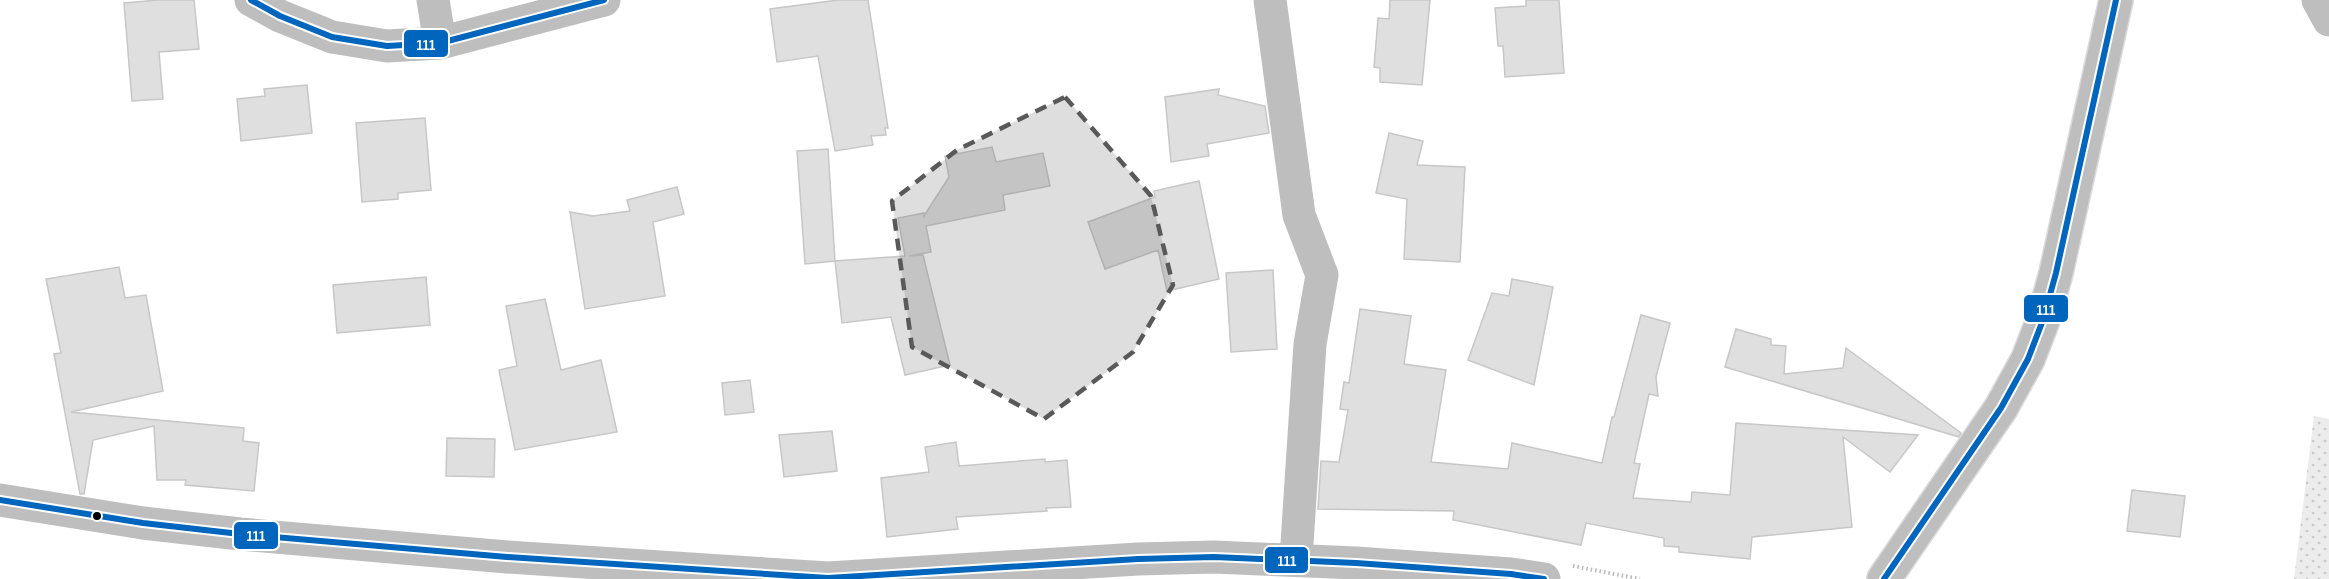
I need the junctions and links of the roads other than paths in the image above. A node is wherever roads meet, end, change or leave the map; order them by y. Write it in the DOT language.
graph roads {
  1 [pos="251,0"];
  2 [pos="433,0"];
  3 [pos="604,0"];
  4 [pos="1270,0"];
  5 [pos="2116,0"];
  6 [pos="2318,0"];
  7 [pos="2329,20"];
  8 [pos="440,43"];
  9 [pos="0,500"];
  10 [pos="1296,560"];
  11 [pos="507,568"];
  12 [pos="1258,569"];
  13 [pos="1544,579"];
  14 [pos="1884,579"];
  1 -- 8 [label="street"];
  2 -- 8 [label="street"];
  3 -- 8 [label="street"];
  4 -- 10 [label="street"];
  5 -- 14 [label="street"];
  6 -- 7 [label="street"];
  9 -- 11 [label="street"];
  10 -- 12 [label="street"];
  10 -- 13 [label="street"];
  11 -- 12 [label="street"];
}
